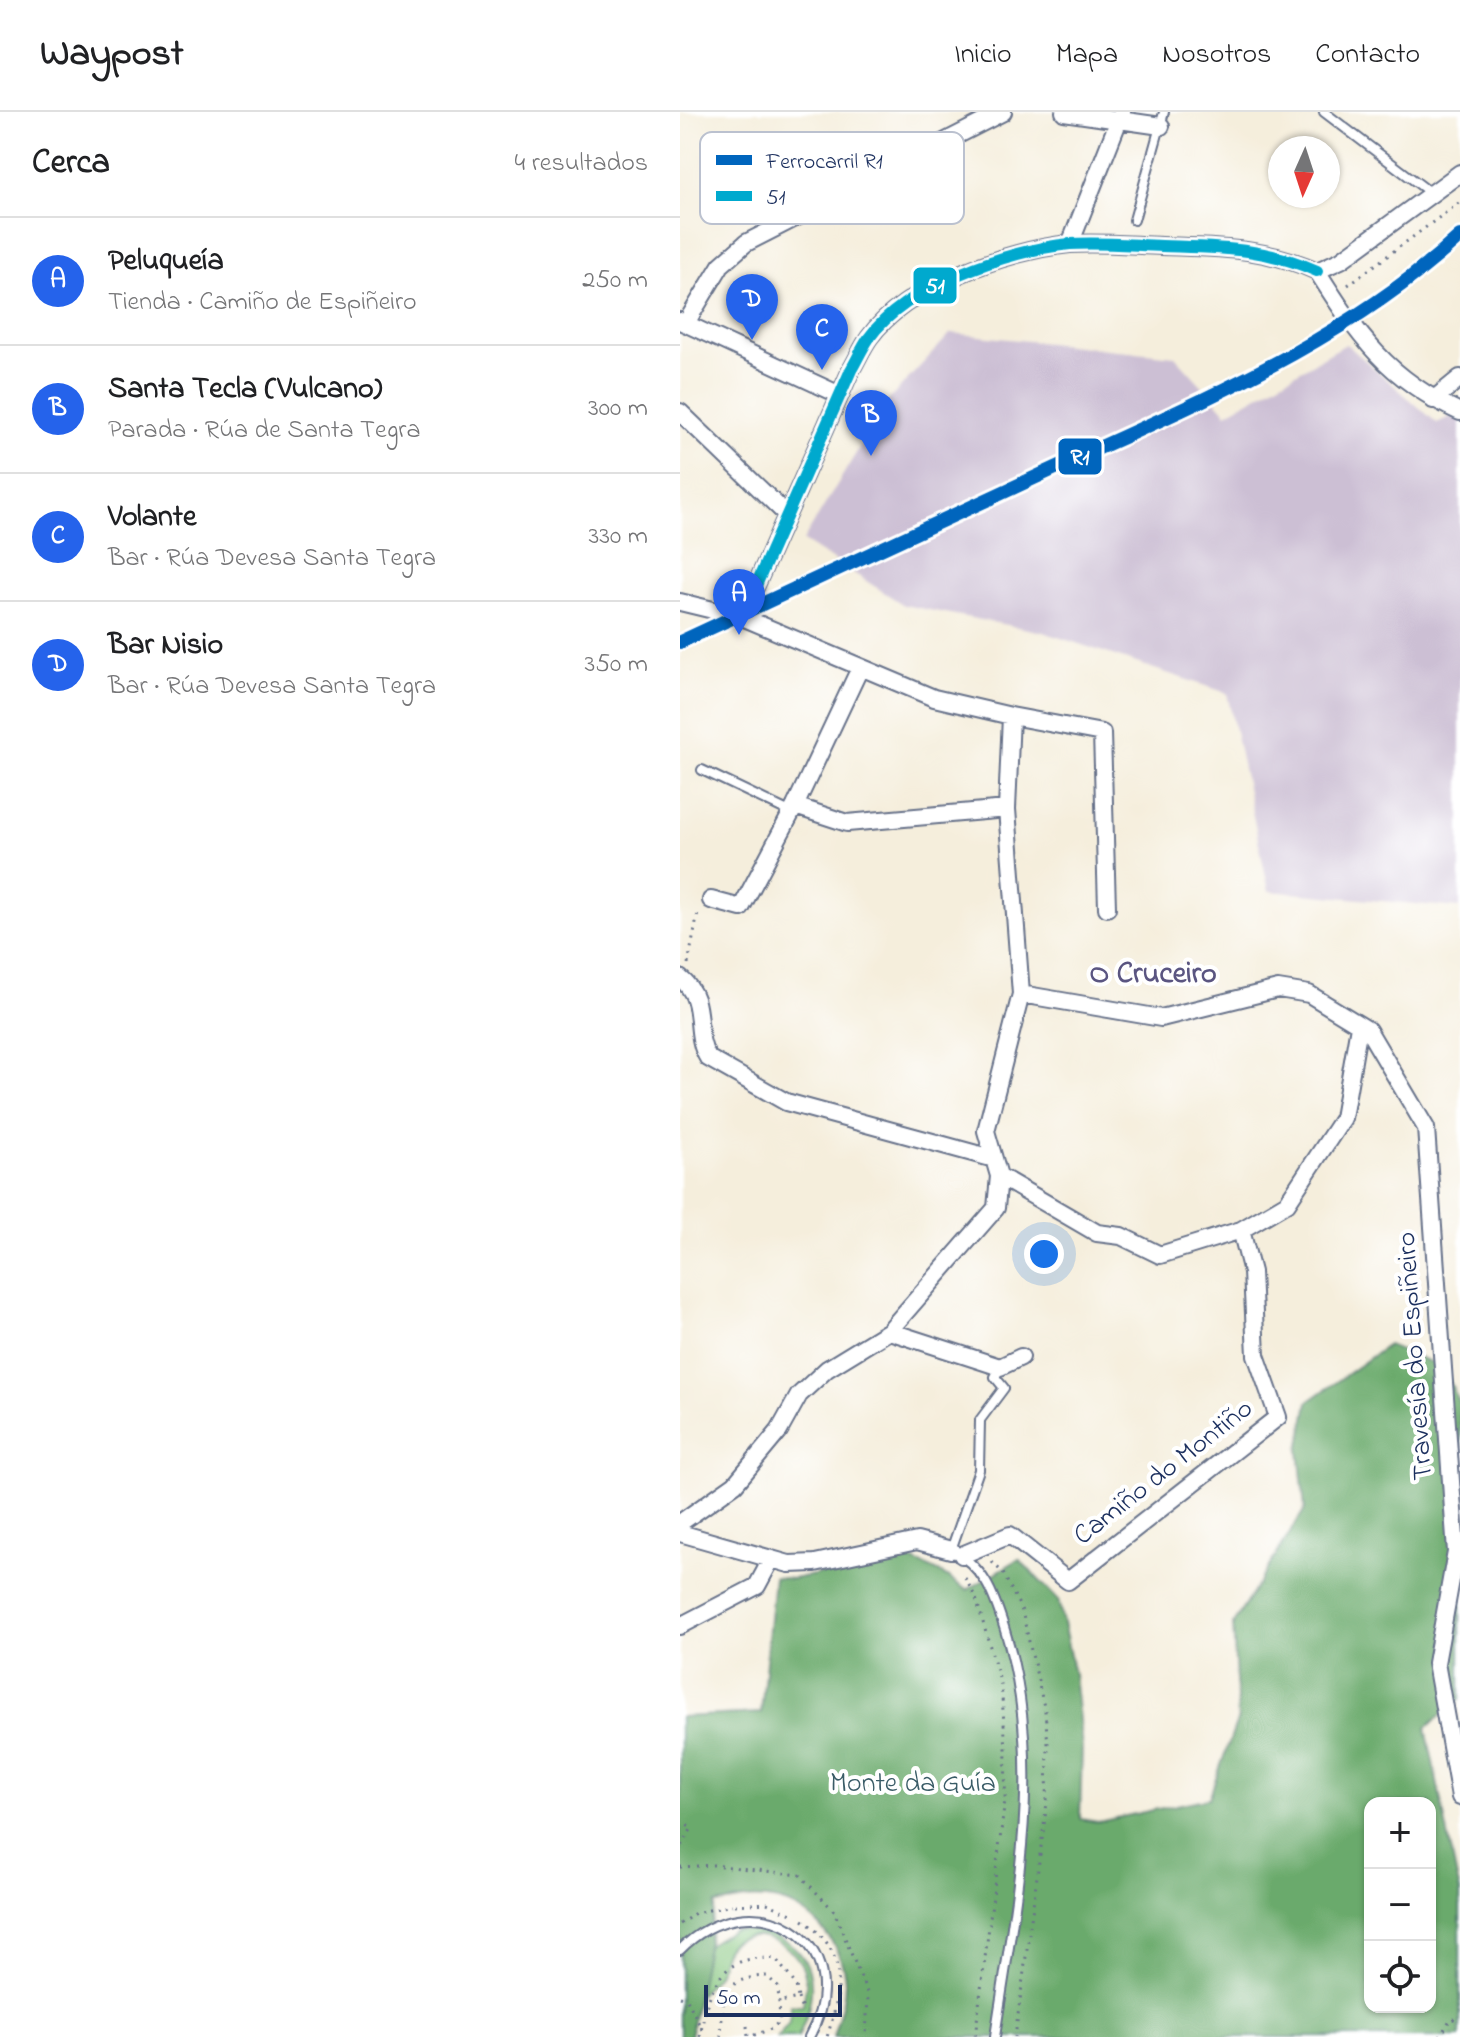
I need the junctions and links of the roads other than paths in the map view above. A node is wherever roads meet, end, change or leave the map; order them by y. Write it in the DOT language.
graph roads {
  1 [pos="1003,112"];
  2 [pos="1064,112"];
  3 [pos="1324,112"];
  4 [pos="1121,117"];
  5 [pos="1162,119"];
  6 [pos="964,132"];
  7 [pos="1460,173"];
  8 [pos="1433,195"];
  9 [pos="1134,220"];
  10 [pos="783,224"];
  11 [pos="1070,244"];
  12 [pos="1317,271"];
  13 [pos="683,322"];
  14 [pos="1460,378"];
  15 [pos="840,395"];
  16 [pos="1433,400"];
  17 [pos="680,412"];
  18 [pos="1460,412"];
  19 [pos="787,515"];
  20 [pos="680,602"];
  21 [pos="742,617"];
  22 [pos="860,668"];
  23 [pos="1011,716"];
  24 [pos="702,770"];
  25 [pos="1007,809"];
  26 [pos="794,810"];
  27 [pos="711,900"];
  28 [pos="1107,908"];
  29 [pos="685,982"];
  30 [pos="1021,994"];
  31 [pos="1359,1026"];
  32 [pos="991,1158"];
  33 [pos="999,1176"];
  34 [pos="1241,1230"];
  35 [pos="889,1331"];
  36 [pos="1021,1357"];
  37 [pos="1000,1367"];
  38 [pos="680,1523"];
  39 [pos="680,1533"];
  40 [pos="956,1553"];
  41 [pos="771,1560"];
  42 [pos="680,1626"];
  43 [pos="1460,1797"];
  44 [pos="680,1950"];
  45 [pos="809,2037"];
  46 [pos="995,2037"];
  1 -- 6 [label="street"];
  2 -- 4 [label="street"];
  3 -- 8 [label="lane"];
  4 -- 5 [label="street"];
  4 -- 11 [label="street"];
  5 -- 9 [label="lane"];
  7 -- 8 [label="street"];
  8 -- 12 [label="street"];
  10 -- 13 [label="street"];
  11 -- 12 [label="street"];
  11 -- 15 [label="street"];
  12 -- 16 [label="street"];
  13 -- 15 [label="street"];
  14 -- 16 [label="street"];
  15 -- 19 [label="street"];
  16 -- 18 [label="street"];
  17 -- 19 [label="street"];
  19 -- 21 [label="street"];
  20 -- 21 [label="street"];
  21 -- 22 [label="street"];
  22 -- 23 [label="street"];
  22 -- 26 [label="street"];
  23 -- 25 [label="street"];
  23 -- 28 [label="street"];
  24 -- 26 [label="lane"];
  25 -- 26 [label="street"];
  25 -- 30 [label="street"];
  26 -- 27 [label="street"];
  29 -- 32 [label="street"];
  30 -- 31 [label="street, Travesía do Espiñeiro"];
  30 -- 32 [label="street"];
  31 -- 34 [label="street"];
  31 -- 43 [label="street, Travesía do Espiñeiro"];
  32 -- 33 [label="street"];
  33 -- 34 [label="street"];
  33 -- 35 [label="street"];
  34 -- 40 [label="street, Camiño do Montiño"];
  35 -- 37 [label="street"];
  35 -- 38 [label="street"];
  36 -- 37 [label="street"];
  37 -- 40 [label="lane"];
  39 -- 41 [label="street"];
  40 -- 41 [label="street"];
  40 -- 46 [label="lane"];
  41 -- 42 [label="street"];
  44 -- 45 [label="lane"];
}
